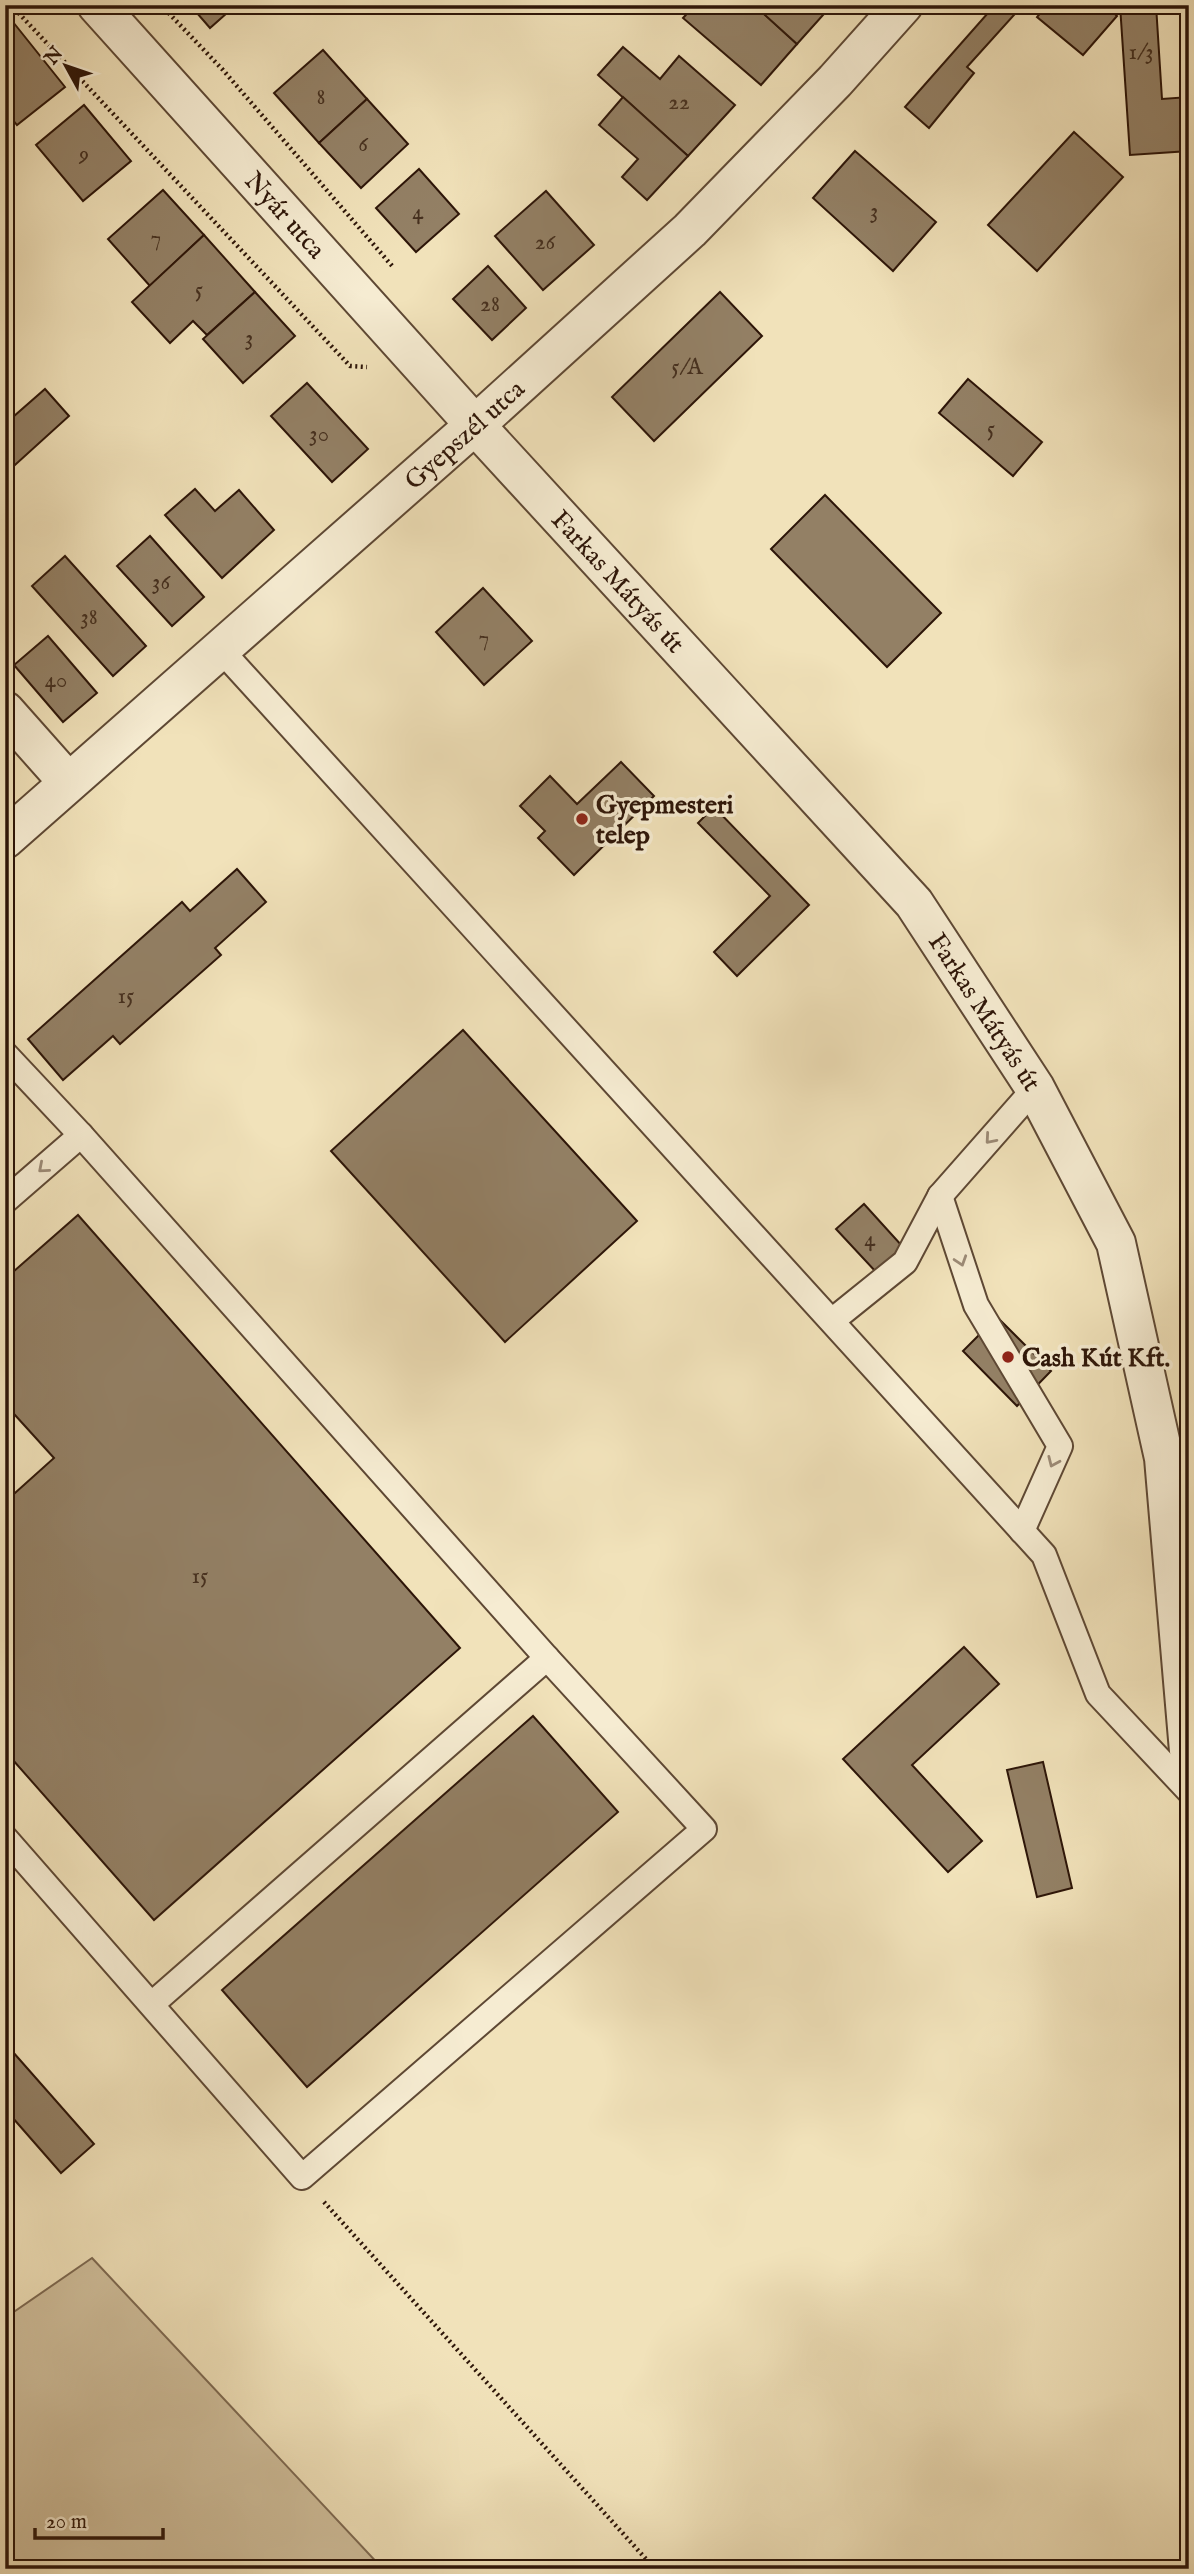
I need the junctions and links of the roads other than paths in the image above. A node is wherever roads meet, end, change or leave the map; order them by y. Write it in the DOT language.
graph roads {
  1 [pos="97,5"];
  2 [pos="903,5"];
  3 [pos="475,425"];
  4 [pos="221,650"];
  5 [pos="5,711"];
  6 [pos="68,782"];
  7 [pos="5,839"];
  8 [pos="5,1054"];
  9 [pos="1035,1088"];
  10 [pos="81,1135"];
  11 [pos="940,1196"];
  12 [pos="5,1201"];
  13 [pos="833,1321"];
  14 [pos="1022,1531"];
  15 [pos="547,1658"];
  16 [pos="1189,1751"];
  17 [pos="1189,1791"];
  18 [pos="5,1838"];
  19 [pos="152,2004"];
  1 -- 3 [label="street, Nyár utca"];
  2 -- 3 [label="street, Gyepszél utca"];
  3 -- 4 [label="street, Gyepszél utca"];
  3 -- 9 [label="street, Farkas Mátyás út"];
  4 -- 6 [label="street, Gyepszél utca"];
  4 -- 13 [label="lane"];
  5 -- 6 [label="street"];
  6 -- 7 [label="street, Gyepszél utca"];
  8 -- 10 [label="lane"];
  9 -- 11 [label="lane, one-way"];
  9 -- 16 [label="street, Farkas Mátyás út"];
  10 -- 12 [label="lane, one-way"];
  10 -- 15 [label="lane"];
  11 -- 13 [label="lane"];
  11 -- 14 [label="lane, one-way"];
  13 -- 14 [label="lane"];
  14 -- 17 [label="lane"];
  15 -- 19 [label="lane"];
  15 -- 19 [label="lane"];
  18 -- 19 [label="lane"];
}
